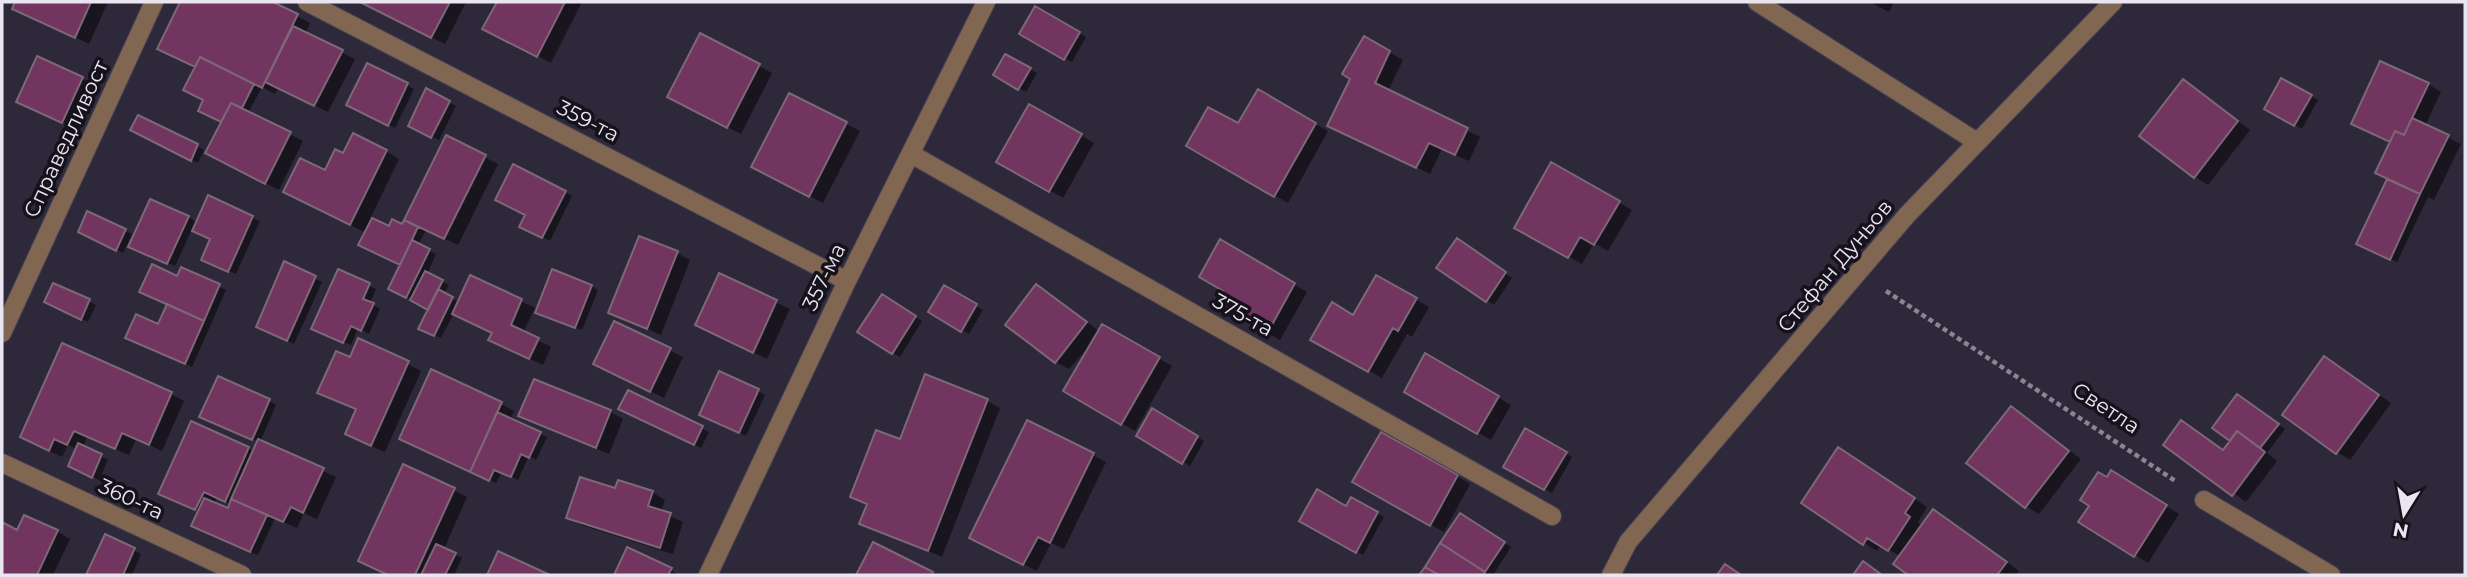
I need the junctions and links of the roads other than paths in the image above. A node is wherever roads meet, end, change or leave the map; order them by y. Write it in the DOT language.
graph roads {
  1 [pos="154,2"];
  2 [pos="307,2"];
  3 [pos="986,2"];
  4 [pos="1756,2"];
  5 [pos="2113,2"];
  6 [pos="1977,142"];
  7 [pos="911,154"];
  8 [pos="847,281"];
  9 [pos="2,333"];
  10 [pos="2,463"];
  11 [pos="2204,500"];
  12 [pos="1552,516"];
  13 [pos="242,575"];
  14 [pos="708,575"];
  15 [pos="1611,575"];
  16 [pos="2331,575"];
  1 -- 9 [label="street, Справедливост"];
  2 -- 8 [label="street, 359-та"];
  3 -- 7 [label="street, 357-ма"];
  4 -- 6 [label="street"];
  5 -- 6 [label="street, Стефан Дуньов"];
  6 -- 15 [label="street, Стефан Дуньов"];
  7 -- 8 [label="street, 357-ма"];
  7 -- 12 [label="street, 375-та"];
  8 -- 14 [label="street, 357-ма"];
  10 -- 13 [label="street, 360-та"];
  11 -- 16 [label="street"];
}
